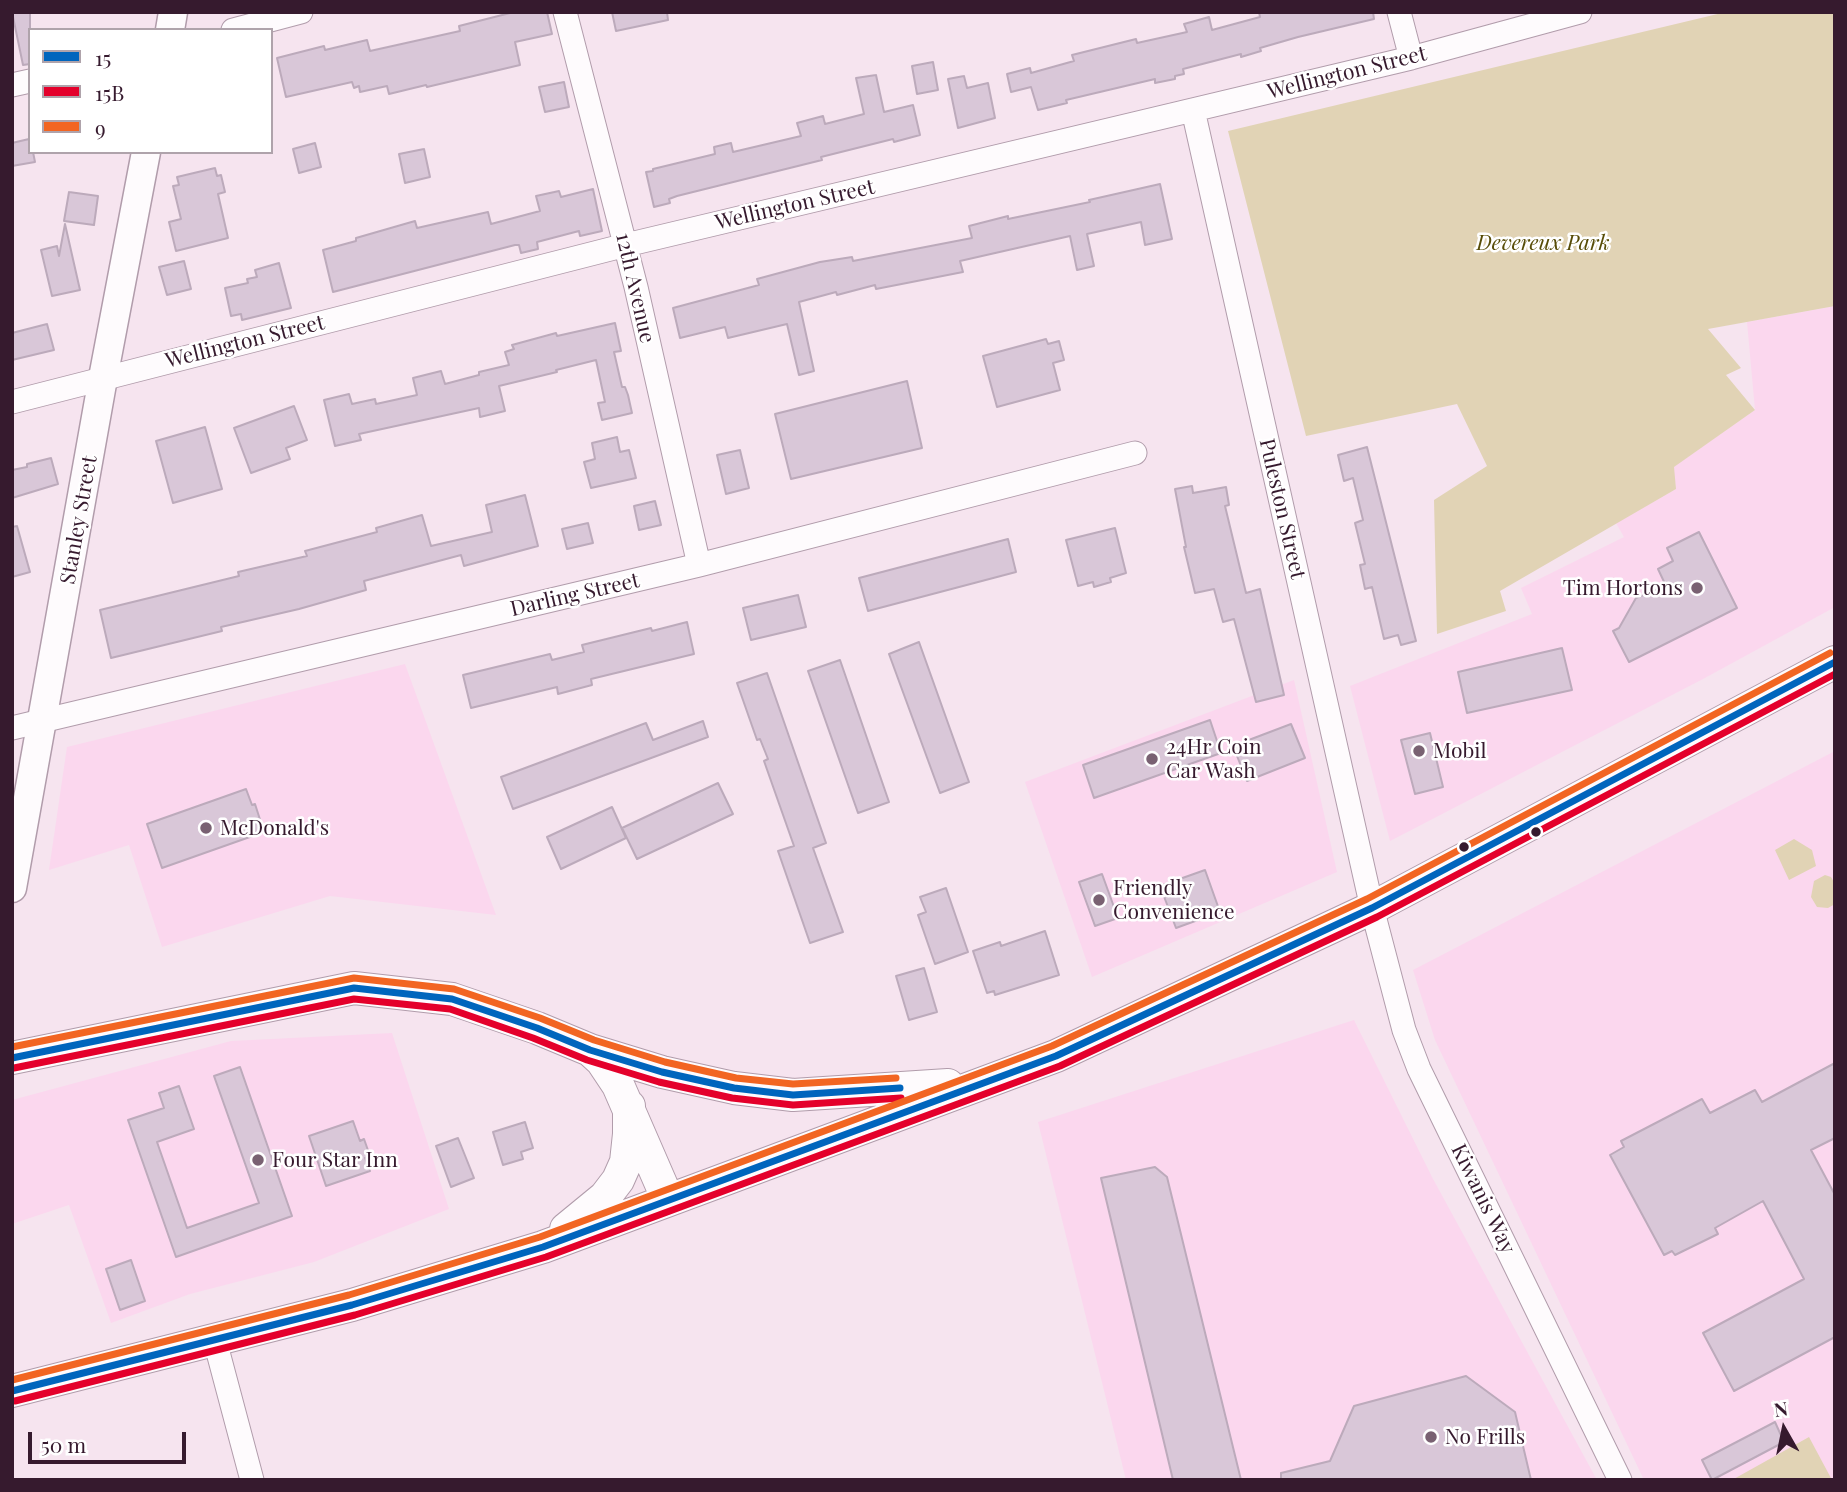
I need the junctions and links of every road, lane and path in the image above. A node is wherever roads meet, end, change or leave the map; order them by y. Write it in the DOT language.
graph roads {
  1 [pos="301,12"];
  2 [pos="565,12"];
  3 [pos="1399,12"];
  4 [pos="1580,12"];
  5 [pos="241,28"];
  6 [pos="1411,58"];
  7 [pos="1193,110"];
  8 [pos="146,154"];
  9 [pos="626,245"];
  10 [pos="103,378"];
  11 [pos="12,402"];
  12 [pos="1135,453"];
  13 [pos="699,565"];
  14 [pos="1835,662"];
  15 [pos="44,720"];
  16 [pos="12,727"];
  17 [pos="12,888"];
  18 [pos="1371,908"];
  19 [pos="590,1049"];
  20 [pos="12,1058"];
  21 [pos="977,1084"];
  22 [pos="629,1106"];
  23 [pos="668,1199"];
  24 [pos="543,1247"];
  25 [pos="215,1341"];
  26 [pos="12,1391"];
  27 [pos="252,1480"];
  28 [pos="1620,1480"];
  1 -- 5 [label="street"];
  2 -- 9 [label="street, 12th Avenue"];
  3 -- 6 [label="street"];
  4 -- 6 [label="street, Wellington Street"];
  6 -- 7 [label="street, Wellington Street"];
  7 -- 9 [label="street, Wellington Street"];
  7 -- 18 [label="street, Puleston Street"];
  8 -- 10 [label="street, Stanley Street"];
  9 -- 10 [label="street, Wellington Street"];
  9 -- 13 [label="street, 12th Avenue"];
  10 -- 11 [label="street, Wellington Street"];
  10 -- 15 [label="street, Stanley Street"];
  12 -- 13 [label="street, Darling Street"];
  13 -- 15 [label="street, Darling Street"];
  14 -- 18 [label="main road"];
  15 -- 16 [label="street, Darling Street"];
  15 -- 17 [label="street, Stanley Street"];
  18 -- 21 [label="main road"];
  18 -- 28 [label="street, Kiwanis Way"];
  19 -- 20 [label="main road"];
  19 -- 21 [label="main road"];
  19 -- 22 [label="main road"];
  21 -- 23 [label="main road"];
  22 -- 23 [label="main road"];
  22 -- 24 [label="main road"];
  23 -- 24 [label="main road"];
  24 -- 25 [label="main road"];
  25 -- 26 [label="main road"];
  25 -- 27 [label="street"];
}
